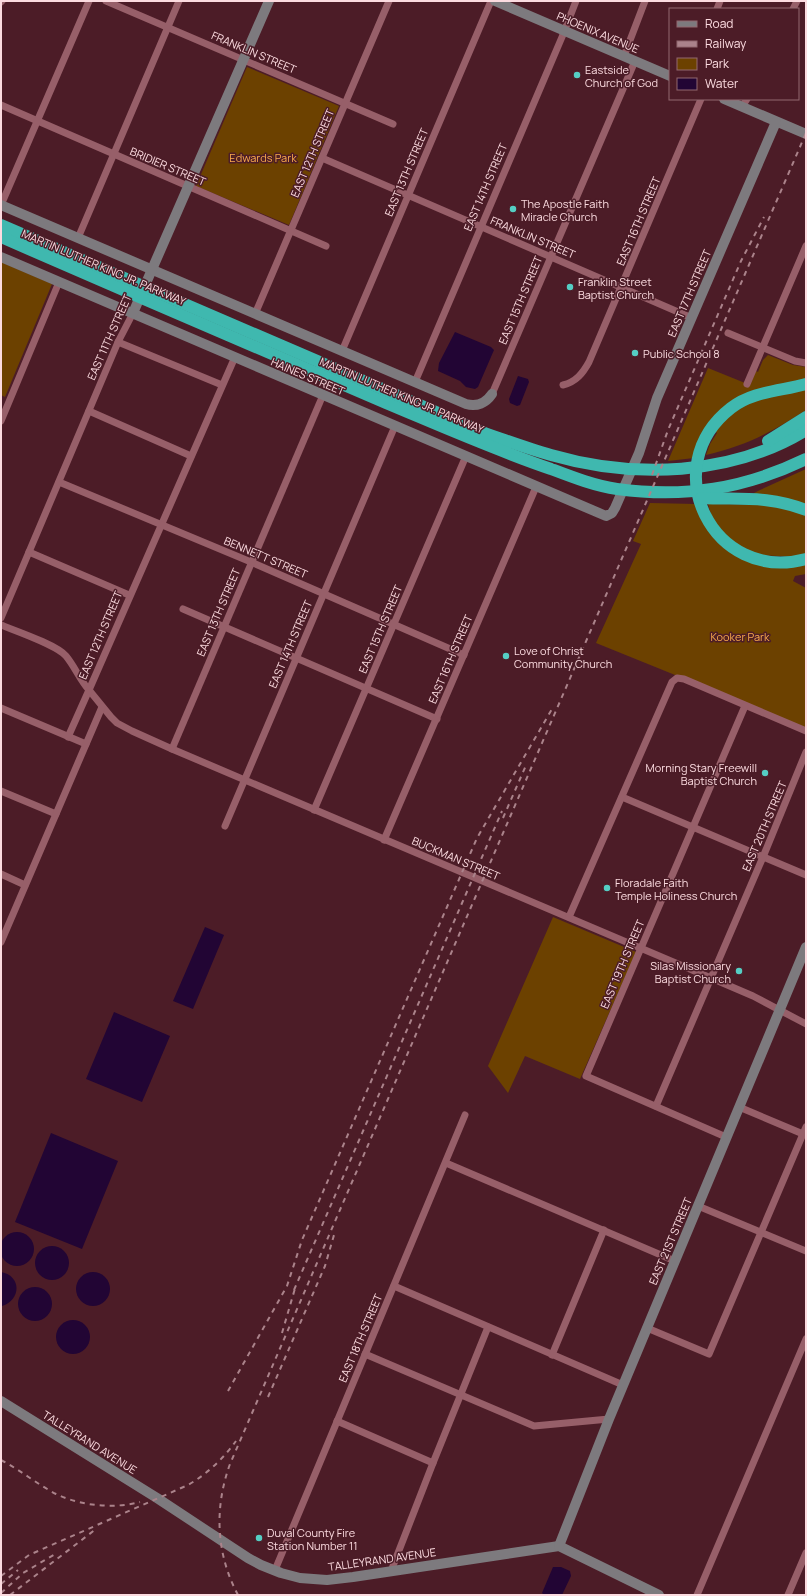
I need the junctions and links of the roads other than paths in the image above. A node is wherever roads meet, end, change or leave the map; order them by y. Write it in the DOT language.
graph roads {
  1 [pos="89,1"];
  2 [pos="106,1"];
  3 [pos="179,1"];
  4 [pos="269,1"];
  5 [pos="389,1"];
  6 [pos="491,1"];
  7 [pos="495,1"];
  8 [pos="576,1"];
  9 [pos="645,1"];
  10 [pos="168,28"];
  11 [pos="564,30"];
  12 [pos="624,56"];
  13 [pos="243,60"];
  14 [pos="635,61"];
  15 [pos="669,76"];
  16 [pos="702,100"];
  17 [pos="729,100"];
  18 [pos="345,103"];
  19 [pos="745,103"];
  20 [pos="1,106"];
  21 [pos="37,122"];
  22 [pos="776,122"];
  23 [pos="393,124"];
  24 [pos="806,134"];
  25 [pos="114,154"];
  26 [pos="322,158"];
  27 [pos="188,186"];
  28 [pos="408,195"];
  29 [pos="1,205"];
  30 [pos="1,225"];
  31 [pos="480,226"];
  32 [pos="290,230"];
  33 [pos="1,237"];
  34 [pos="78,238"];
  35 [pos="326,246"];
  36 [pos="806,246"];
  37 [pos="1,257"];
  38 [pos="551,257"];
  39 [pos="152,270"];
  40 [pos="115,280"];
  41 [pos="59,282"];
  42 [pos="622,287"];
  43 [pos="171,304"];
  44 [pos="133,314"];
  45 [pos="255,314"];
  46 [pos="692,318"];
  47 [pos="728,333"];
  48 [pos="118,342"];
  49 [pos="763,348"];
  50 [pos="342,351"];
  51 [pos="235,357"];
  52 [pos="806,363"];
  53 [pos="415,382"];
  54 [pos="747,384"];
  55 [pos="806,384"];
  56 [pos="222,385"];
  57 [pos="563,385"];
  58 [pos="492,394"];
  59 [pos="323,395"];
  60 [pos="89,411"];
  61 [pos="806,417"];
  62 [pos="1,421"];
  63 [pos="395,426"];
  64 [pos="806,430"];
  65 [pos="191,456"];
  66 [pos="466,456"];
  67 [pos="806,459"];
  68 [pos="708,465"];
  69 [pos="59,482"];
  70 [pos="536,487"];
  71 [pos="706,495"];
  72 [pos="802,508"];
  73 [pos="606,516"];
  74 [pos="160,525"];
  75 [pos="29,552"];
  76 [pos="806,559"];
  77 [pos="251,562"];
  78 [pos="323,593"];
  79 [pos="130,595"];
  80 [pos="183,610"];
  81 [pos="1,618"];
  82 [pos="1,625"];
  83 [pos="394,625"];
  84 [pos="224,627"];
  85 [pos="464,655"];
  86 [pos="296,658"];
  87 [pos="367,688"];
  88 [pos="88,690"];
  89 [pos="744,706"];
  90 [pos="102,707"];
  91 [pos="1,708"];
  92 [pos="437,719"];
  93 [pos="806,732"];
  94 [pos="68,737"];
  95 [pos="86,744"];
  96 [pos="172,749"];
  97 [pos="806,752"];
  98 [pos="244,780"];
  99 [pos="1,791"];
  100 [pos="622,797"];
  101 [pos="314,810"];
  102 [pos="56,814"];
  103 [pos="224,826"];
  104 [pos="692,827"];
  105 [pos="384,840"];
  106 [pos="763,857"];
  107 [pos="1,874"];
  108 [pos="806,875"];
  109 [pos="25,885"];
  110 [pos="569,916"];
  111 [pos="1,942"];
  112 [pos="806,947"];
  113 [pos="640,948"];
  114 [pos="711,978"];
  115 [pos="779,1010"];
  116 [pos="806,1024"];
  117 [pos="656,1106"];
  118 [pos="739,1108"];
  119 [pos="465,1115"];
  120 [pos="805,1130"];
  121 [pos="726,1137"];
  122 [pos="446,1163"];
  123 [pos="698,1206"];
  124 [pos="604,1230"];
  125 [pos="761,1232"];
  126 [pos="806,1251"];
  127 [pos="675,1261"];
  128 [pos="394,1286"];
  129 [pos="488,1327"];
  130 [pos="647,1328"];
  131 [pos="806,1339"];
  132 [pos="365,1354"];
  133 [pos="552,1355"];
  134 [pos="623,1385"];
  135 [pos="460,1395"];
  136 [pos="1,1401"];
  137 [pos="609,1419"];
  138 [pos="337,1422"];
  139 [pos="432,1463"];
  140 [pos="559,1546"];
  141 [pos="806,1553"];
  142 [pos="275,1570"];
  143 [pos="391,1571"];
  144 [pos="659,1595"];
  145 [pos="697,1595"];
  146 [pos="788,1595"];
  1 -- 21 [label="street"];
  2 -- 10 [label="street, FRANKLIN STREET"];
  3 -- 10 [label="street"];
  4 -- 13 [label="street, EAST 11TH STREET"];
  5 -- 18 [label="street, EAST 12TH STREET"];
  6 -- 28 [label="street, EAST 13TH STREET"];
  7 -- 11 [label="street, PHOENIX AVENUE"];
  8 -- 11 [label="street, EAST 14TH STREET"];
  9 -- 12 [label="street"];
  10 -- 13 [label="street, FRANKLIN STREET"];
  10 -- 25 [label="street"];
  11 -- 12 [label="street, PHOENIX AVENUE"];
  11 -- 31 [label="street, EAST 14TH STREET"];
  12 -- 14 [label="street, PHOENIX AVENUE"];
  13 -- 18 [label="street, FRANKLIN STREET"];
  13 -- 27 [label="street, EAST 11TH STREET"];
  14 -- 15 [label="street, PHOENIX AVENUE"];
  14 -- 38 [label="street, EAST 15TH STREET"];
  16 -- 42 [label="street, EAST 16TH STREET"];
  17 -- 19 [label="street"];
  18 -- 23 [label="street, FRANKLIN STREET"];
  18 -- 26 [label="street, EAST 12TH STREET"];
  19 -- 22 [label="street"];
  20 -- 21 [label="street, BRIDIER STREET"];
  21 -- 25 [label="street, BRIDIER STREET"];
  21 -- 29 [label="street"];
  22 -- 24 [label="street"];
  22 -- 46 [label="street, EAST 17TH STREET"];
  25 -- 27 [label="street, BRIDIER STREET"];
  25 -- 34 [label="street"];
  26 -- 28 [label="street, FRANKLIN STREET"];
  26 -- 32 [label="street, EAST 12TH STREET"];
  27 -- 32 [label="street, BRIDIER STREET"];
  27 -- 39 [label="street, EAST 11TH STREET"];
  28 -- 31 [label="street, FRANKLIN STREET"];
  28 -- 50 [label="street, EAST 13TH STREET"];
  29 -- 34 [label="street"];
  30 -- 40 [label="highway, MARTIN LUTHER KING JR. PARKWAY"];
  31 -- 38 [label="street, FRANKLIN STREET"];
  31 -- 53 [label="street, EAST 14TH STREET"];
  32 -- 35 [label="street, BRIDIER STREET"];
  32 -- 45 [label="street, EAST 12TH STREET"];
  33 -- 40 [label="highway, MARTIN LUTHER KING JR. PARKWAY"];
  34 -- 39 [label="street"];
  36 -- 49 [label="street"];
  37 -- 41 [label="street, HAINES STREET"];
  38 -- 42 [label="street, FRANKLIN STREET"];
  38 -- 58 [label="street, EAST 15TH STREET"];
  39 -- 44 [label="street, EAST 11TH STREET"];
  39 -- 45 [label="street"];
  40 -- 43 [label="highway, MARTIN LUTHER KING JR. PARKWAY"];
  41 -- 44 [label="street, HAINES STREET"];
  41 -- 62 [label="street"];
  42 -- 46 [label="street, FRANKLIN STREET"];
  42 -- 57 [label="street, EAST 16TH STREET"];
  43 -- 68 [label="highway, MARTIN LUTHER KING JR. PARKWAY"];
  43 -- 71 [label="highway, MARTIN LUTHER KING JR. PARKWAY"];
  44 -- 48 [label="street, EAST 11TH STREET"];
  44 -- 51 [label="street, HAINES STREET"];
  45 -- 50 [label="street"];
  46 -- 73 [label="street, EAST 17TH STREET"];
  47 -- 49 [label="street"];
  48 -- 56 [label="street"];
  48 -- 60 [label="street, EAST 11TH STREET"];
  49 -- 52 [label="street"];
  49 -- 54 [label="street"];
  50 -- 53 [label="street"];
  51 -- 56 [label="street, EAST 12TH STREET"];
  51 -- 59 [label="street, HAINES STREET"];
  53 -- 58 [label="street"];
  55 -- 76 [label="highway"];
  56 -- 65 [label="street, EAST 12TH STREET"];
  59 -- 63 [label="street, HAINES STREET"];
  59 -- 77 [label="street, EAST 13TH STREET"];
  60 -- 65 [label="street"];
  60 -- 69 [label="street, EAST 11TH STREET"];
  61 -- 68 [label="highway"];
  63 -- 66 [label="street, HAINES STREET"];
  63 -- 78 [label="street, EAST 14TH STREET"];
  64 -- 68 [label="highway, MARTIN LUTHER KING JR. PARKWAY"];
  65 -- 74 [label="street, EAST 12TH STREET"];
  66 -- 70 [label="street, HAINES STREET"];
  66 -- 83 [label="street, EAST 15TH STREET"];
  67 -- 71 [label="highway"];
  69 -- 74 [label="street, BENNETT STREET"];
  69 -- 75 [label="street, EAST 11TH STREET"];
  70 -- 73 [label="street, HAINES STREET"];
  70 -- 85 [label="street, EAST 16TH STREET"];
  71 -- 72 [label="highway"];
  74 -- 77 [label="street, BENNETT STREET"];
  74 -- 79 [label="street, EAST 12TH STREET"];
  75 -- 79 [label="street"];
  75 -- 81 [label="street, EAST 11TH STREET"];
  77 -- 78 [label="street, BENNETT STREET"];
  77 -- 84 [label="street, EAST 13TH STREET"];
  78 -- 83 [label="street, BENNETT STREET"];
  78 -- 86 [label="street, EAST 14TH STREET"];
  79 -- 88 [label="street, EAST 12TH STREET"];
  80 -- 84 [label="street"];
  82 -- 88 [label="street"];
  83 -- 85 [label="street, BENNETT STREET"];
  83 -- 87 [label="street, EAST 15TH STREET"];
  84 -- 86 [label="street"];
  84 -- 96 [label="street, EAST 13TH STREET"];
  85 -- 92 [label="street, EAST 16TH STREET"];
  86 -- 87 [label="street"];
  86 -- 98 [label="street, EAST 14TH STREET"];
  87 -- 92 [label="street"];
  87 -- 101 [label="street, EAST 15TH STREET"];
  88 -- 90 [label="street, EAST 12TH STREET"];
  88 -- 94 [label="street"];
  89 -- 93 [label="street"];
  89 -- 100 [label="street"];
  89 -- 104 [label="street, EAST 19TH STREET"];
  90 -- 95 [label="street"];
  90 -- 96 [label="street, BUCKMAN STREET"];
  91 -- 94 [label="street"];
  92 -- 105 [label="street, EAST 16TH STREET"];
  94 -- 95 [label="street"];
  95 -- 102 [label="street"];
  96 -- 98 [label="street, BUCKMAN STREET"];
  97 -- 106 [label="street, EAST 20TH STREET"];
  98 -- 101 [label="street, BUCKMAN STREET"];
  98 -- 103 [label="street, EAST 14TH STREET"];
  99 -- 102 [label="street"];
  100 -- 104 [label="street"];
  100 -- 110 [label="street"];
  101 -- 105 [label="street, BUCKMAN STREET"];
  102 -- 109 [label="street"];
  104 -- 106 [label="street"];
  104 -- 113 [label="street, EAST 19TH STREET"];
  105 -- 110 [label="street, BUCKMAN STREET"];
  106 -- 108 [label="street"];
  106 -- 114 [label="street, EAST 20TH STREET"];
  107 -- 109 [label="street"];
  109 -- 111 [label="street"];
  110 -- 113 [label="street, BUCKMAN STREET"];
  112 -- 115 [label="street, EAST 21ST STREET"];
  113 -- 114 [label="street, BUCKMAN STREET"];
  113 -- 117 [label="street, EAST 19TH STREET"];
  114 -- 115 [label="street, BUCKMAN STREET"];
  114 -- 117 [label="street, EAST 20TH STREET"];
  115 -- 116 [label="street, BUCKMAN STREET"];
  115 -- 118 [label="street, EAST 21ST STREET"];
  117 -- 121 [label="street"];
  118 -- 120 [label="street"];
  118 -- 121 [label="street, EAST 21ST STREET"];
  119 -- 122 [label="street, EAST 18TH STREET"];
  120 -- 125 [label="street"];
  121 -- 123 [label="street, EAST 21ST STREET"];
  122 -- 124 [label="street"];
  122 -- 128 [label="street, EAST 18TH STREET"];
  123 -- 125 [label="street"];
  123 -- 127 [label="street, EAST 21ST STREET"];
  124 -- 127 [label="street"];
  124 -- 133 [label="street"];
  125 -- 126 [label="street"];
  125 -- 130 [label="street"];
  127 -- 130 [label="street, EAST 21ST STREET"];
  128 -- 129 [label="street"];
  128 -- 132 [label="street, EAST 18TH STREET"];
  129 -- 133 [label="street"];
  129 -- 135 [label="street"];
  130 -- 134 [label="street, EAST 21ST STREET"];
  131 -- 145 [label="street"];
  132 -- 135 [label="street"];
  132 -- 138 [label="street, EAST 18TH STREET"];
  133 -- 134 [label="street"];
  134 -- 137 [label="street, EAST 21ST STREET"];
  135 -- 137 [label="street"];
  135 -- 139 [label="street"];
  136 -- 142 [label="street, TALLEYRAND AVENUE"];
  137 -- 140 [label="street, EAST 21ST STREET"];
  138 -- 139 [label="street"];
  138 -- 142 [label="street, EAST 18TH STREET"];
  139 -- 143 [label="street"];
  140 -- 143 [label="street, TALLEYRAND AVENUE"];
  140 -- 144 [label="street"];
  141 -- 146 [label="street"];
  142 -- 143 [label="street, TALLEYRAND AVENUE"];
}
